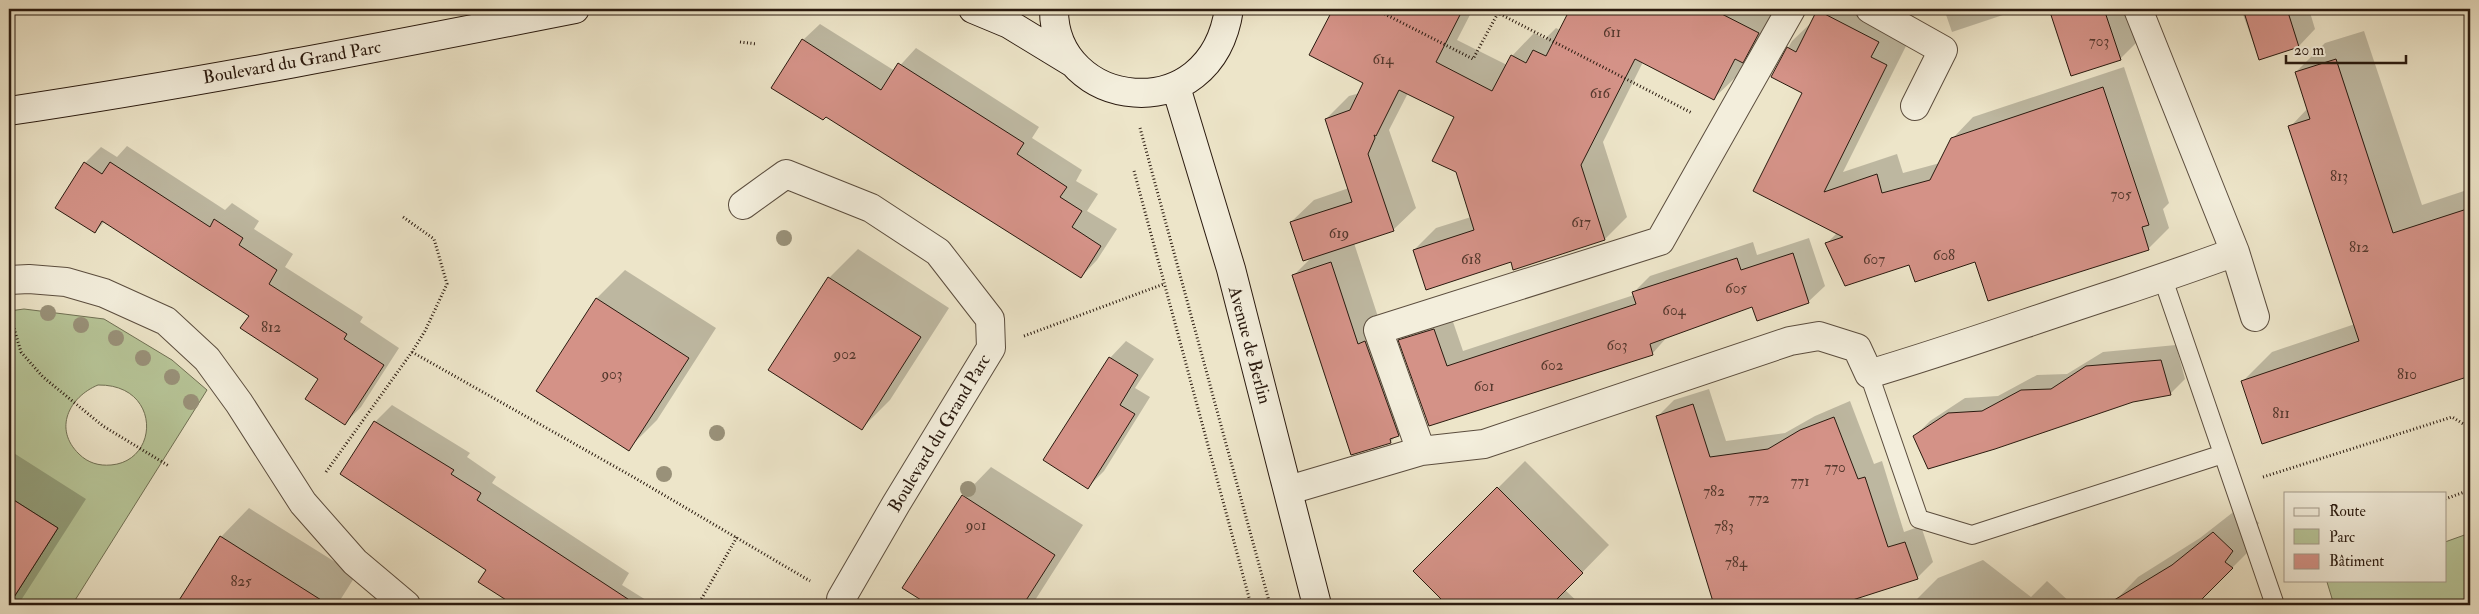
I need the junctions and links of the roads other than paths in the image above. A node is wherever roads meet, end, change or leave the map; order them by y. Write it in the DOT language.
graph roads {
  1 [pos="575,9"];
  2 [pos="974,9"];
  3 [pos="1054,9"];
  4 [pos="1229,9"];
  5 [pos="1792,9"];
  6 [pos="1870,9"];
  7 [pos="2138,9"];
  8 [pos="1078,67"];
  9 [pos="1176,87"];
  10 [pos="1915,106"];
  11 [pos="9,111"];
  12 [pos="742,205"];
  13 [pos="2235,252"];
  14 [pos="2163,279"];
  15 [pos="9,294"];
  16 [pos="2255,317"];
  17 [pos="1869,374"];
  18 [pos="1421,451"];
  19 [pos="2223,454"];
  20 [pos="1289,490"];
  21 [pos="842,602"];
  22 [pos="406,605"];
  23 [pos="1317,605"];
  24 [pos="2276,605"];
  1 -- 11 [label="street, Boulevard du Grand Parc"];
  2 -- 8 [label="street"];
  3 -- 8 [label="street"];
  4 -- 9 [label="street"];
  5 -- 18 [label="street"];
  6 -- 10 [label="street"];
  7 -- 13 [label="street"];
  8 -- 9 [label="street"];
  9 -- 20 [label="street, Avenue de Berlin"];
  12 -- 21 [label="street, Boulevard du Grand Parc"];
  13 -- 14 [label="street"];
  13 -- 16 [label="street"];
  14 -- 17 [label="street"];
  14 -- 19 [label="lane"];
  15 -- 22 [label="street"];
  17 -- 18 [label="street"];
  17 -- 19 [label="lane"];
  18 -- 20 [label="street"];
  19 -- 24 [label="lane"];
  20 -- 23 [label="street, Avenue de Berlin"];
}
